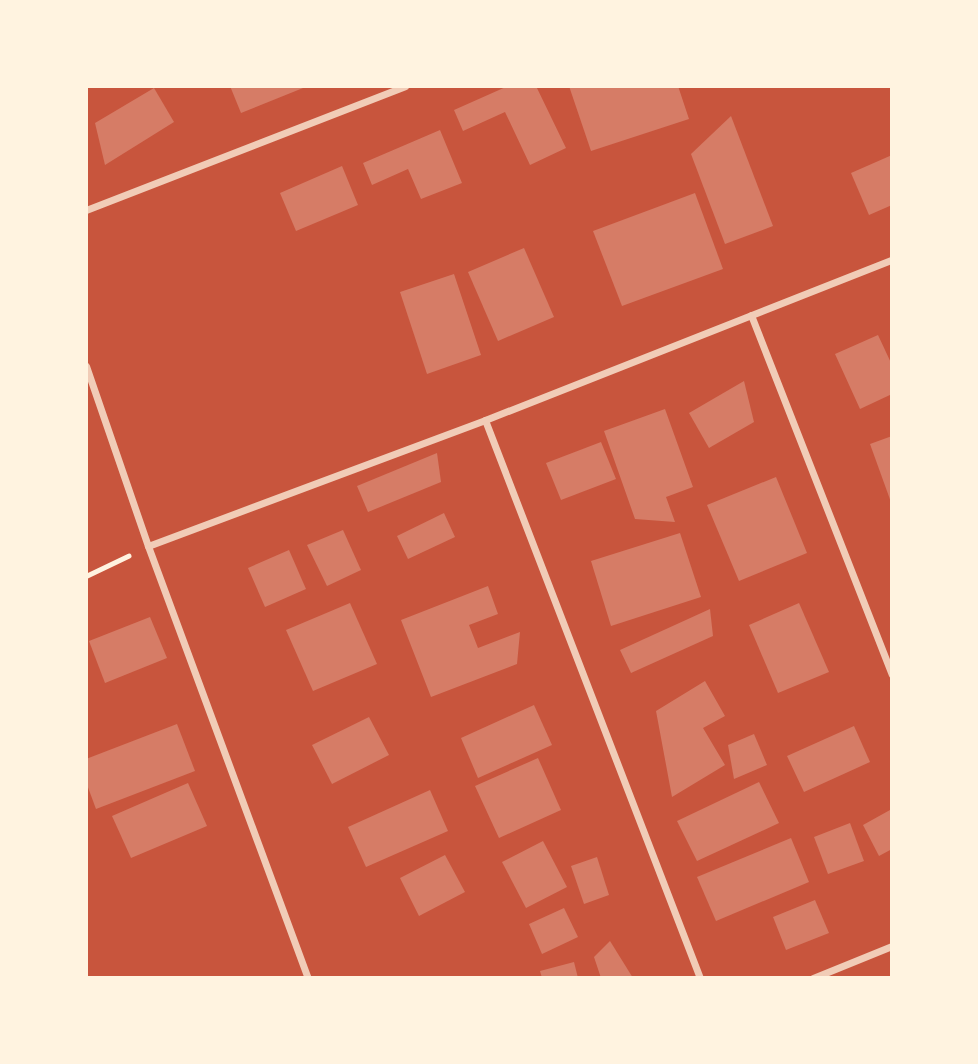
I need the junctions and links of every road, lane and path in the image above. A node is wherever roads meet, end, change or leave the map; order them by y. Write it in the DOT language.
graph roads {
  1 [pos="405,86"];
  2 [pos="86,210"];
  3 [pos="892,260"];
  4 [pos="751,315"];
  5 [pos="86,366"];
  6 [pos="485,420"];
  7 [pos="148,546"];
  8 [pos="86,576"];
  9 [pos="892,674"];
  10 [pos="892,946"];
  11 [pos="308,978"];
  12 [pos="700,978"];
  13 [pos="813,978"];
  1 -- 2 [label="street"];
  3 -- 4 [label="street"];
  4 -- 6 [label="street"];
  4 -- 9 [label="street"];
  5 -- 7 [label="street"];
  6 -- 7 [label="street"];
  6 -- 12 [label="street"];
  7 -- 8 [label="path"];
  7 -- 11 [label="street"];
  10 -- 13 [label="street"];
}
